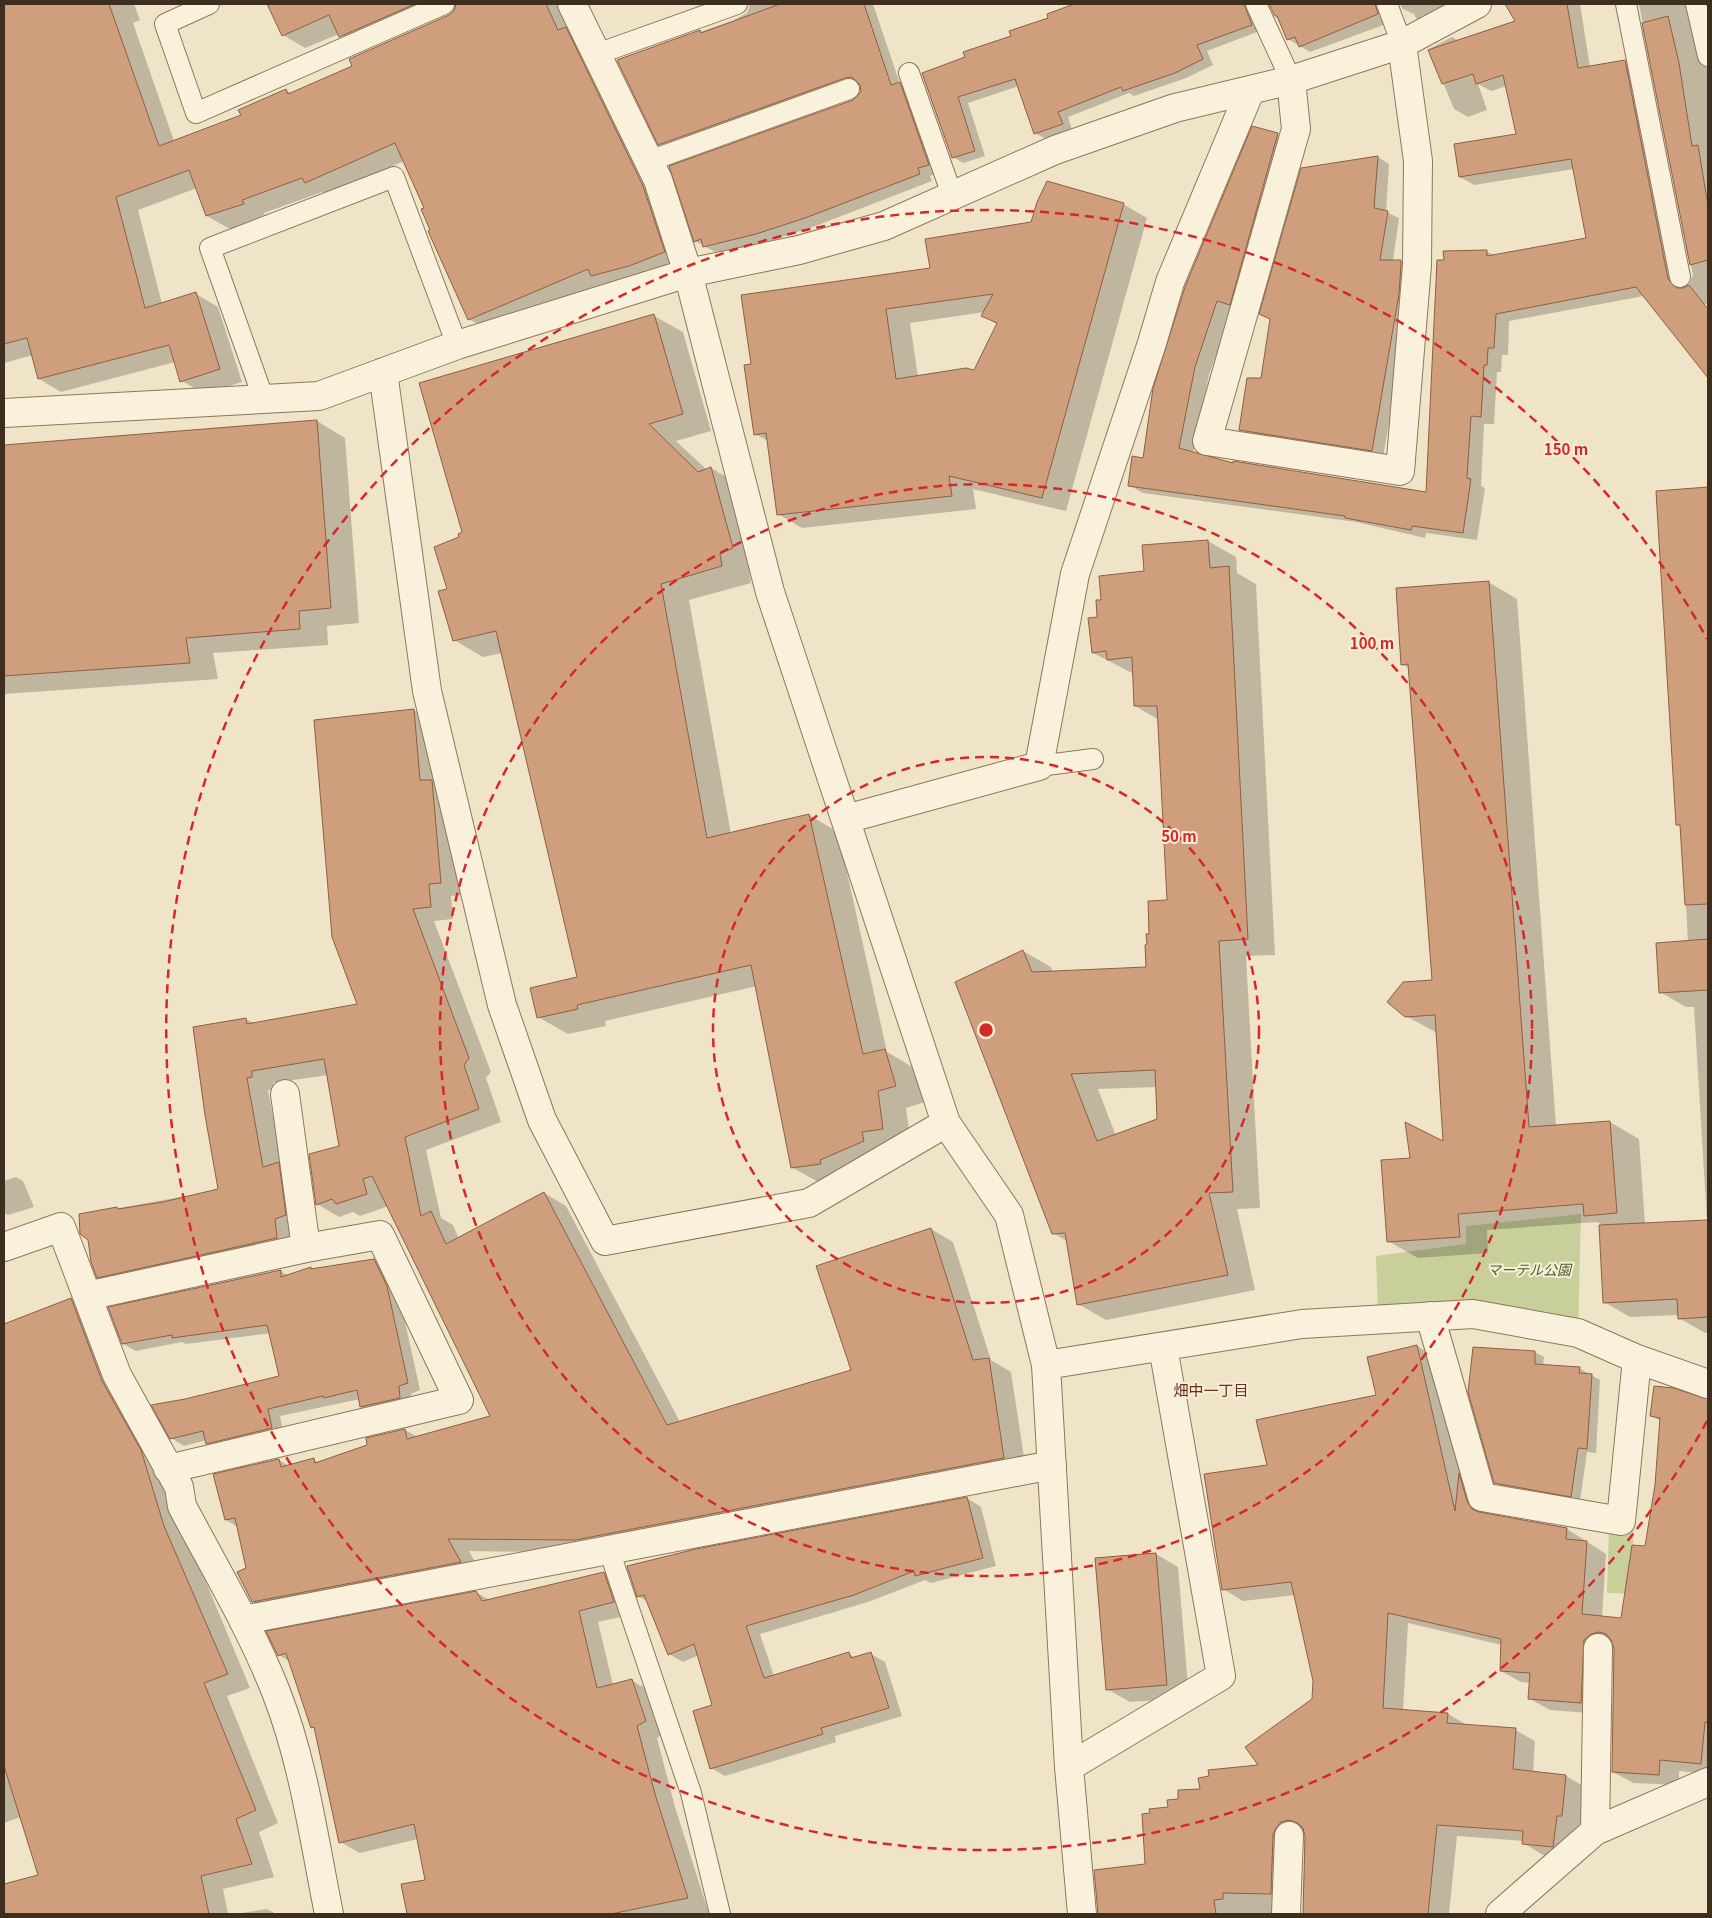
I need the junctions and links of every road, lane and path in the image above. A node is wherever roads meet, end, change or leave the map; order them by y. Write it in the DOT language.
graph roads {
  1 [pos="209,4"];
  2 [pos="444,4"];
  3 [pos="572,4"];
  4 [pos="736,4"];
  5 [pos="1256,4"];
  6 [pos="1387,4"];
  7 [pos="1477,4"];
  8 [pos="1626,4"];
  9 [pos="1696,4"];
  10 [pos="1402,44"];
  11 [pos="597,54"];
  12 [pos="1708,56"];
  13 [pos="910,73"];
  14 [pos="1291,80"];
  15 [pos="849,89"];
  16 [pos="1250,91"];
  17 [pos="649,161"];
  18 [pos="952,195"];
  19 [pos="688,273"];
  20 [pos="1680,277"];
  21 [pos="457,344"];
  22 [pos="383,372"];
  23 [pos="264,400"];
  24 [pos="4,413"];
  25 [pos="1093,759"];
  26 [pos="1040,766"];
  27 [pos="846,819"];
  28 [pos="285,1094"];
  29 [pos="946,1123"];
  30 [pos="4,1247"];
  31 [pos="306,1248"];
  32 [pos="87,1296"];
  33 [pos="1430,1316"];
  34 [pos="1163,1347"];
  35 [pos="1636,1359"];
  36 [pos="1046,1365"];
  37 [pos="1708,1384"];
  38 [pos="1052,1466"];
  39 [pos="168,1469"];
  40 [pos="609,1550"];
  41 [pos="243,1620"];
  42 [pos="1598,1648"];
  43 [pos="1069,1767"];
  44 [pos="1708,1782"];
  45 [pos="1596,1831"];
  46 [pos="1289,1836"];
  47 [pos="328,1914"];
  48 [pos="720,1914"];
  49 [pos="1082,1914"];
  50 [pos="1286,1914"];
  51 [pos="1500,1914"];
  1 -- 2 [label="lane"];
  3 -- 11 [label="street"];
  4 -- 11 [label="lane"];
  5 -- 14 [label="lane"];
  6 -- 10 [label="lane"];
  7 -- 10 [label="street"];
  8 -- 20 [label="lane"];
  9 -- 12 [label="lane"];
  10 -- 14 [label="street"];
  10 -- 14 [label="street"];
  11 -- 17 [label="street"];
  13 -- 18 [label="lane"];
  14 -- 16 [label="street"];
  15 -- 17 [label="lane"];
  16 -- 18 [label="street"];
  16 -- 26 [label="street"];
  17 -- 19 [label="street"];
  18 -- 19 [label="street"];
  19 -- 21 [label="street"];
  19 -- 27 [label="street"];
  21 -- 22 [label="street"];
  21 -- 23 [label="lane"];
  22 -- 23 [label="street"];
  22 -- 29 [label="street"];
  23 -- 24 [label="street"];
  25 -- 26 [label="lane"];
  26 -- 27 [label="street"];
  27 -- 29 [label="street"];
  28 -- 31 [label="street"];
  29 -- 36 [label="street"];
  30 -- 32 [label="street"];
  31 -- 32 [label="street"];
  31 -- 39 [label="street"];
  32 -- 39 [label="street"];
  33 -- 34 [label="street"];
  33 -- 35 [label="street"];
  33 -- 35 [label="street"];
  34 -- 36 [label="street"];
  34 -- 43 [label="street"];
  35 -- 37 [label="street"];
  36 -- 38 [label="street"];
  38 -- 40 [label="street"];
  38 -- 43 [label="street"];
  39 -- 41 [label="street"];
  40 -- 41 [label="street"];
  40 -- 48 [label="lane"];
  41 -- 47 [label="street"];
  42 -- 45 [label="street"];
  43 -- 49 [label="street"];
  44 -- 45 [label="street"];
  45 -- 51 [label="street"];
  46 -- 50 [label="street"];
}
